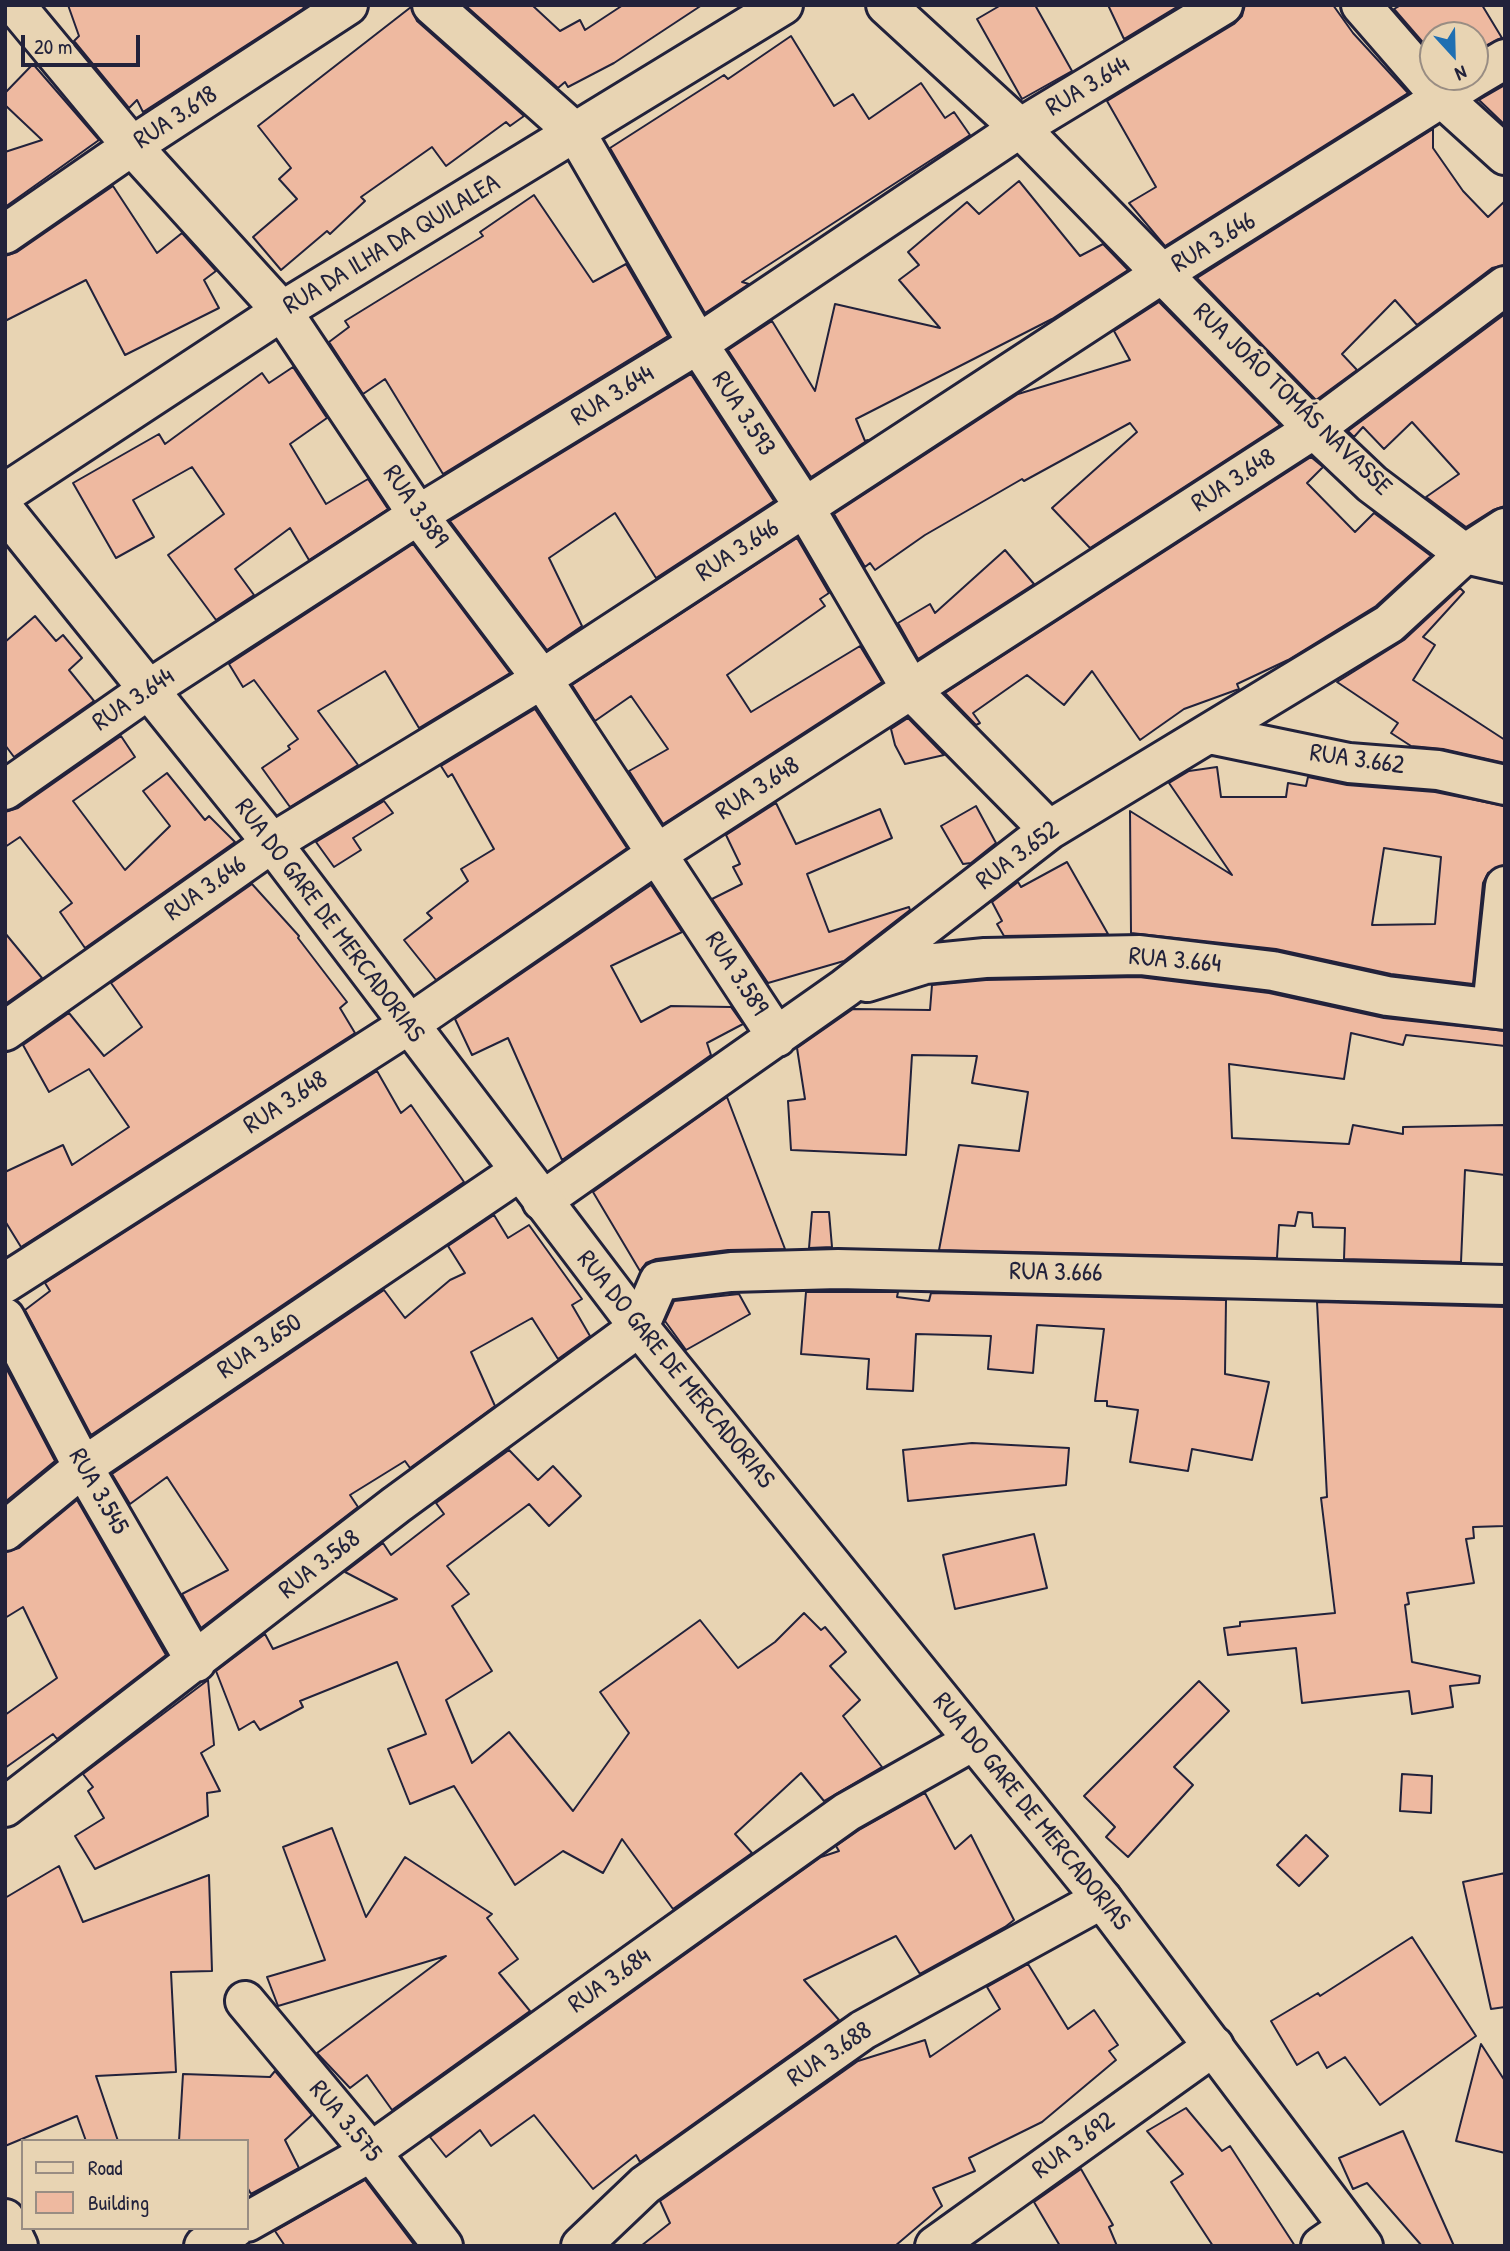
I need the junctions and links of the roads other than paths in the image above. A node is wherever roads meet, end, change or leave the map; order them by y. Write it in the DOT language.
graph roads {
  1 [pos="15,5"];
  2 [pos="348,5"];
  3 [pos="432,5"];
  4 [pos="783,5"];
  5 [pos="886,5"];
  6 [pos="1223,5"];
  7 [pos="1362,5"];
  8 [pos="1505,59"];
  9 [pos="1489,69"];
  10 [pos="1451,91"];
  11 [pos="1441,97"];
  12 [pos="1020,128"];
  13 [pos="576,132"];
  14 [pos="132,146"];
  15 [pos="1505,155"];
  16 [pos="5,234"];
  17 [pos="1163,273"];
  18 [pos="1505,286"];
  19 [pos="282,312"];
  20 [pos="698,344"];
  21 [pos="1314,429"];
  22 [pos="5,494"];
  23 [pos="804,508"];
  24 [pos="5,511"];
  25 [pos="418,515"];
  26 [pos="1505,528"];
  27 [pos="1465,554"];
  28 [pos="1505,563"];
  29 [pos="542,678"];
  30 [pos="148,690"];
  31 [pos="912,691"];
  32 [pos="1209,734"];
  33 [pos="1505,785"];
  34 [pos="5,790"];
  35 [pos="1049,830"];
  36 [pos="271,843"];
  37 [pos="658,853"];
  38 [pos="1505,886"];
  39 [pos="845,988"];
  40 [pos="1498,1009"];
  41 [pos="408,1025"];
  42 [pos="5,1031"];
  43 [pos="777,1037"];
  44 [pos="520,1171"];
  45 [pos="542,1201"];
  46 [pos="5,1283"];
  47 [pos="1505,1285"];
  48 [pos="5,1318"];
  49 [pos="639,1327"];
  50 [pos="83,1467"];
  51 [pos="5,1531"];
  52 [pos="196,1662"];
  53 [pos="973,1741"];
  54 [pos="5,1807"];
  55 [pos="1102,1899"];
  56 [pos="244,2001"];
  57 [pos="1214,2046"];
  58 [pos="371,2152"];
  59 [pos="5,2219"];
  60 [pos="248,2220"];
  61 [pos="232,2230"];
  62 [pos="1343,2240"];
  63 [pos="18,2246"];
  64 [pos="204,2246"];
  65 [pos="443,2246"];
  66 [pos="581,2246"];
  67 [pos="935,2246"];
  1 -- 14 [label="street, RUA 3.589"];
  2 -- 14 [label="street, RUA 3.618"];
  3 -- 13 [label="street, RUA 3.593"];
  4 -- 13 [label="street, RUA DA ILHA DA QUILALEA"];
  5 -- 12 [label="street, RUA JOÃO TOMÁS NAVASSE"];
  6 -- 12 [label="street, RUA 3.644"];
  7 -- 11 [label="street"];
  8 -- 9 [label="street, RUA 3.646"];
  10 -- 11 [label="street, RUA 3.646"];
  11 -- 15 [label="street"];
  11 -- 17 [label="street, RUA 3.646"];
  12 -- 17 [label="street, RUA JOÃO TOMÁS NAVASSE"];
  12 -- 20 [label="street, RUA 3.644"];
  13 -- 19 [label="street, RUA DA ILHA DA QUILALEA"];
  13 -- 20 [label="street, RUA 3.593"];
  14 -- 16 [label="street, RUA 3.618"];
  14 -- 19 [label="street, RUA 3.589"];
  17 -- 21 [label="street, RUA JOÃO TOMÁS NAVASSE"];
  17 -- 23 [label="street, RUA 3.646"];
  18 -- 21 [label="street, RUA 3.648"];
  19 -- 22 [label="street, RUA DA ILHA DA QUILALEA"];
  19 -- 25 [label="street, RUA 3.589"];
  20 -- 23 [label="street, RUA 3.593"];
  20 -- 25 [label="street, RUA 3.644"];
  21 -- 27 [label="street, RUA JOÃO TOMÁS NAVASSE"];
  21 -- 31 [label="street, RUA 3.648"];
  23 -- 29 [label="street, RUA 3.646"];
  23 -- 31 [label="street, RUA 3.593"];
  24 -- 30 [label="street, RUA DO GARE DE MERCADORIAS"];
  25 -- 29 [label="street, RUA 3.589"];
  25 -- 30 [label="street, RUA 3.644"];
  26 -- 27 [label="street, RUA 3.652"];
  27 -- 28 [label="street, RUA JOÃO TOMÁS NAVASSE"];
  27 -- 32 [label="street, RUA 3.652"];
  29 -- 36 [label="street, RUA 3.646"];
  29 -- 37 [label="street, RUA 3.589"];
  30 -- 34 [label="street, RUA 3.644"];
  30 -- 36 [label="street, RUA DO GARE DE MERCADORIAS"];
  31 -- 35 [label="street, RUA 3.593"];
  31 -- 37 [label="street, RUA 3.648"];
  32 -- 33 [label="street, RUA 3.662"];
  32 -- 35 [label="street, RUA 3.652"];
  35 -- 39 [label="street, RUA 3.652"];
  36 -- 41 [label="street, RUA DO GARE DE MERCADORIAS"];
  36 -- 42 [label="street, RUA 3.646"];
  37 -- 41 [label="street, RUA 3.648"];
  37 -- 43 [label="street, RUA 3.589"];
  38 -- 40 [label="street"];
  39 -- 40 [label="street, RUA 3.664"];
  39 -- 43 [label="street, RUA 3.652"];
  41 -- 44 [label="street, RUA DO GARE DE MERCADORIAS"];
  41 -- 46 [label="street, RUA 3.648"];
  43 -- 45 [label="street, RUA 3.652"];
  44 -- 45 [label="street, RUA DO GARE DE MERCADORIAS"];
  44 -- 50 [label="street, RUA 3.650"];
  45 -- 49 [label="street, RUA DO GARE DE MERCADORIAS"];
  47 -- 49 [label="street, RUA 3.666"];
  48 -- 50 [label="street, RUA 3.545"];
  49 -- 52 [label="street, RUA 3.568"];
  49 -- 53 [label="street, RUA DO GARE DE MERCADORIAS"];
  50 -- 51 [label="street, RUA 3.650"];
  50 -- 52 [label="street, RUA 3.545"];
  52 -- 54 [label="street, RUA 3.568"];
  53 -- 55 [label="street, RUA DO GARE DE MERCADORIAS"];
  53 -- 58 [label="street, RUA 3.684"];
  55 -- 57 [label="street, RUA DO GARE DE MERCADORIAS"];
  55 -- 66 [label="street, RUA 3.688"];
  56 -- 58 [label="street, RUA 3.575"];
  57 -- 62 [label="street, RUA DO GARE DE MERCADORIAS"];
  57 -- 67 [label="street, RUA 3.692"];
  58 -- 60 [label="street, RUA 3.684"];
  58 -- 65 [label="street, RUA 3.575"];
  59 -- 63 [label="street"];
  61 -- 64 [label="street"];
}
